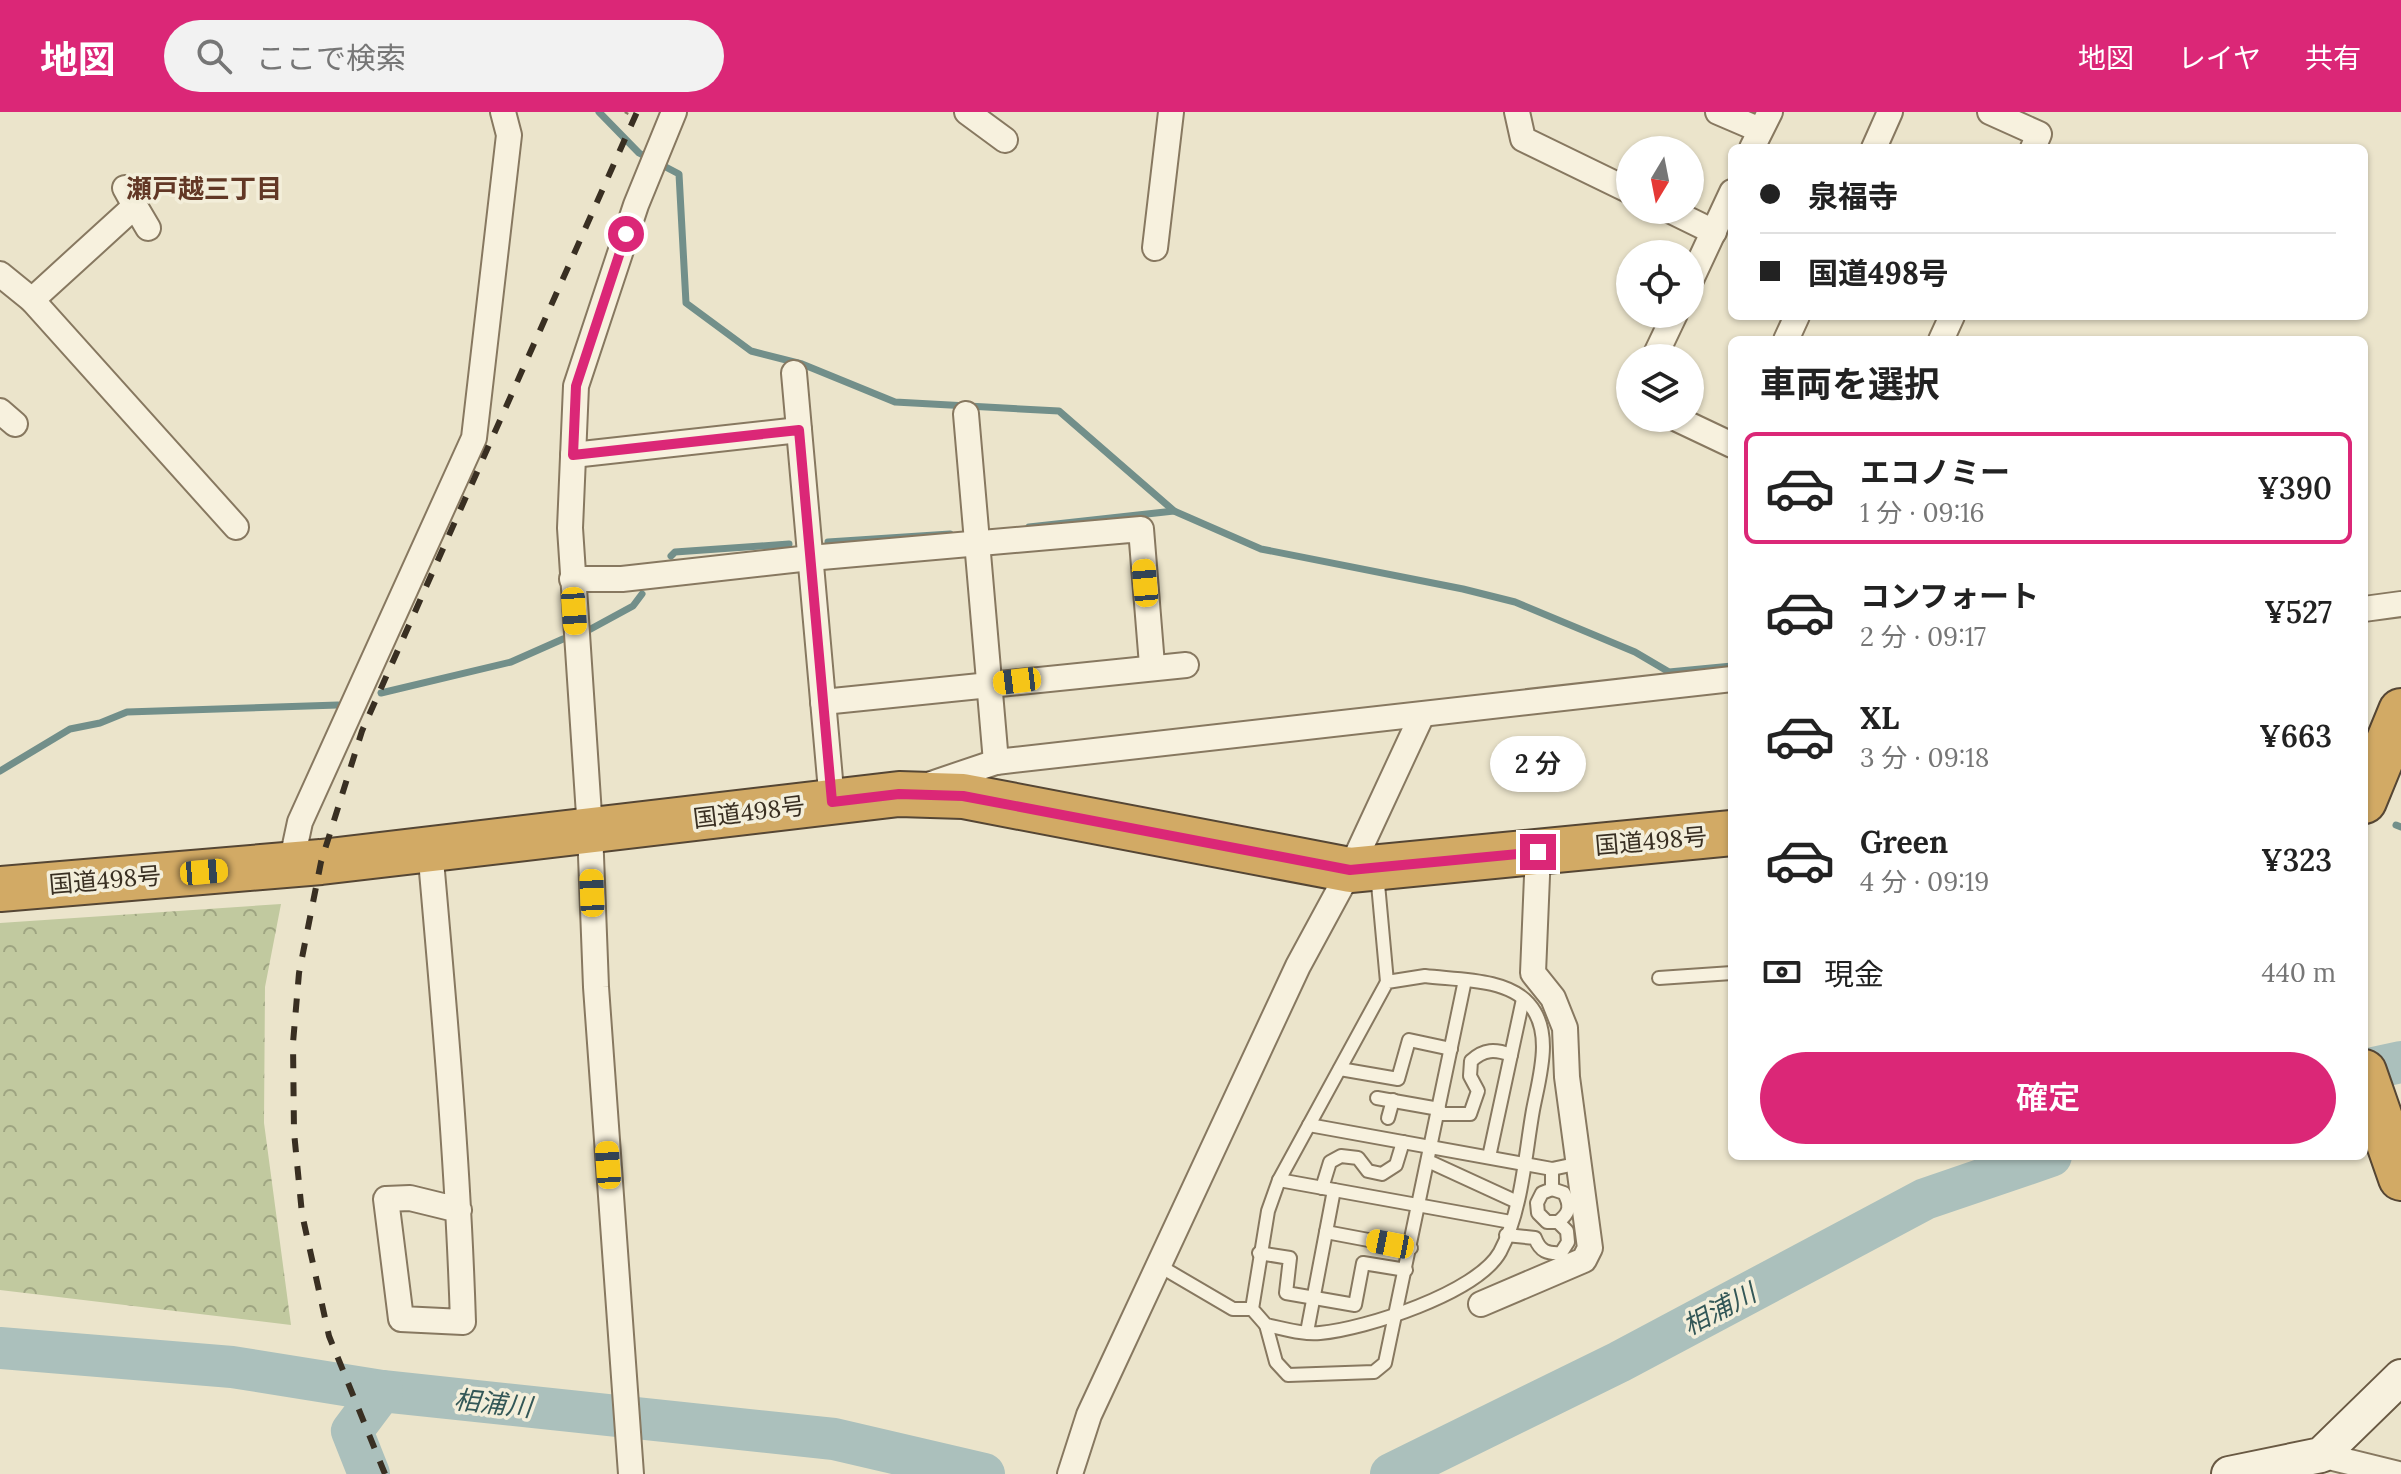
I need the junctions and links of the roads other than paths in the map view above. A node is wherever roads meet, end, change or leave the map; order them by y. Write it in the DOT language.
graph roads {
  1 [pos="503,112"];
  2 [pos="674,112"];
  3 [pos="967,112"];
  4 [pos="1171,112"];
  5 [pos="1517,112"];
  6 [pos="1718,112"];
  7 [pos="1890,112"];
  8 [pos="1990,112"];
  9 [pos="1761,130"];
  10 [pos="1005,140"];
  11 [pos="1876,144"];
  12 [pos="2035,144"];
  13 [pos="1616,184"];
  14 [pos="1728,201"];
  15 [pos="1698,224"];
  16 [pos="148,228"];
  17 [pos="1714,232"];
  18 [pos="1155,248"];
  19 [pos="1704,253"];
  20 [pos="0,274"];
  21 [pos="32,300"];
  22 [pos="794,373"];
  23 [pos="966,414"];
  24 [pos="799,430"];
  25 [pos="1704,432"];
  26 [pos="1728,443"];
  27 [pos="573,455"];
  28 [pos="236,527"];
  29 [pos="978,546"];
  30 [pos="810,558"];
  31 [pos="572,579"];
  32 [pos="2401,604"];
  33 [pos="2368,608"];
  34 [pos="1152,665"];
  35 [pos="1186,665"];
  36 [pos="1728,679"];
  37 [pos="989,684"];
  38 [pos="823,702"];
  39 [pos="2401,711"];
  40 [pos="1422,715"];
  41 [pos="996,762"];
  42 [pos="2368,791"];
  43 [pos="899,794"];
  44 [pos="832,802"];
  45 [pos="590,830"];
  46 [pos="1728,833"];
  47 [pos="430,849"];
  48 [pos="1538,852"];
  49 [pos="291,864"];
  50 [pos="1363,869"];
  51 [pos="0,889"];
  52 [pos="1728,973"];
  53 [pos="1659,978"];
  54 [pos="1465,980"];
  55 [pos="1387,982"];
  56 [pos="1523,999"];
  57 [pos="1451,1049"];
  58 [pos="1511,1055"];
  59 [pos="1340,1069"];
  60 [pos="2368,1084"];
  61 [pos="1377,1098"];
  62 [pos="1393,1100"];
  63 [pos="1439,1111"];
  64 [pos="1388,1118"];
  65 [pos="1309,1125"];
  66 [pos="1403,1142"];
  67 [pos="1431,1146"];
  68 [pos="1489,1157"];
  69 [pos="1428,1161"];
  70 [pos="1523,1163"];
  71 [pos="1566,1166"];
  72 [pos="1552,1169"];
  73 [pos="2401,1178"];
  74 [pos="1279,1180"];
  75 [pos="1328,1189"];
  76 [pos="1552,1189"];
  77 [pos="1515,1201"];
  78 [pos="1419,1206"];
  79 [pos="459,1210"];
  80 [pos="1511,1222"];
  81 [pos="1553,1222"];
  82 [pos="1371,1226"];
  83 [pos="1326,1232"];
  84 [pos="1506,1235"];
  85 [pos="1535,1238"];
  86 [pos="1369,1240"];
  87 [pos="1411,1248"];
  88 [pos="1259,1253"];
  89 [pos="1158,1265"];
  90 [pos="1406,1270"];
  91 [pos="1313,1298"];
  92 [pos="1481,1304"];
  93 [pos="1252,1309"];
  94 [pos="1397,1316"];
  95 [pos="1266,1325"];
  96 [pos="1307,1332"];
  97 [pos="2401,1377"];
  98 [pos="2321,1455"];
  99 [pos="631,1474"];
  100 [pos="1070,1474"];
  101 [pos="2229,1474"];
  102 [pos="2398,1474"];
  1 -- 49 [label="street"];
  2 -- 27 [label="street"];
  3 -- 10 [label="street"];
  4 -- 18 [label="street"];
  5 -- 13 [label="street"];
  6 -- 9 [label="street"];
  7 -- 11 [label="street"];
  8 -- 12 [label="street"];
  14 -- 17 [label="street"];
  15 -- 17 [label="street"];
  16 -- 21 [label="street"];
  17 -- 19 [label="street"];
  20 -- 21 [label="street"];
  21 -- 28 [label="street"];
  22 -- 24 [label="street"];
  23 -- 29 [label="street"];
  24 -- 27 [label="street"];
  24 -- 30 [label="street"];
  25 -- 26 [label="street"];
  27 -- 31 [label="street"];
  29 -- 30 [label="street"];
  29 -- 34 [label="street"];
  29 -- 37 [label="street"];
  30 -- 31 [label="street"];
  30 -- 38 [label="street"];
  31 -- 45 [label="street"];
  32 -- 33 [label="street"];
  34 -- 35 [label="street"];
  34 -- 37 [label="street"];
  36 -- 40 [label="street"];
  37 -- 38 [label="street"];
  37 -- 41 [label="street"];
  38 -- 44 [label="street"];
  39 -- 42 [label="highway"];
  40 -- 41 [label="street"];
  40 -- 50 [label="street"];
  41 -- 43 [label="street"];
  43 -- 44 [label="highway, 国道498号"];
  43 -- 50 [label="highway, 国道498号"];
  44 -- 45 [label="highway, 国道498号"];
  45 -- 47 [label="highway, 国道498号"];
  45 -- 99 [label="street"];
  46 -- 48 [label="highway, 国道498号"];
  47 -- 49 [label="highway, 国道498号"];
  47 -- 79 [label="street"];
  48 -- 50 [label="highway, 国道498号"];
  48 -- 92 [label="street"];
  49 -- 51 [label="highway, 国道498号"];
  50 -- 55 [label="lane"];
  50 -- 89 [label="street"];
  52 -- 53 [label="lane"];
  54 -- 55 [label="lane"];
  54 -- 56 [label="lane"];
  54 -- 57 [label="lane"];
  55 -- 59 [label="lane"];
  56 -- 58 [label="lane"];
  56 -- 70 [label="lane"];
  57 -- 59 [label="lane"];
  57 -- 63 [label="lane"];
  58 -- 63 [label="lane"];
  58 -- 68 [label="lane"];
  59 -- 65 [label="lane"];
  60 -- 73 [label="highway"];
  61 -- 62 [label="lane"];
  62 -- 63 [label="lane"];
  62 -- 64 [label="lane"];
  63 -- 67 [label="lane"];
  65 -- 66 [label="lane"];
  65 -- 74 [label="lane"];
  66 -- 67 [label="lane"];
  66 -- 75 [label="lane"];
  67 -- 68 [label="lane"];
  67 -- 69 [label="lane"];
  68 -- 70 [label="lane"];
  69 -- 77 [label="lane"];
  69 -- 78 [label="lane"];
  70 -- 72 [label="lane"];
  70 -- 77 [label="lane"];
  71 -- 72 [label="lane"];
  72 -- 76 [label="lane"];
  74 -- 75 [label="lane"];
  74 -- 88 [label="lane"];
  75 -- 78 [label="lane"];
  75 -- 83 [label="lane"];
  76 -- 81 [label="lane"];
  76 -- 81 [label="lane"];
  77 -- 80 [label="lane"];
  78 -- 80 [label="lane"];
  78 -- 87 [label="lane"];
  79 -- 79 [label="street"];
  80 -- 84 [label="lane"];
  81 -- 85 [label="lane"];
  81 -- 85 [label="lane"];
  82 -- 86 [label="lane"];
  83 -- 86 [label="lane"];
  83 -- 91 [label="lane"];
  84 -- 85 [label="lane"];
  84 -- 94 [label="lane"];
  86 -- 87 [label="lane"];
  87 -- 90 [label="lane"];
  88 -- 91 [label="lane"];
  88 -- 93 [label="lane"];
  89 -- 93 [label="lane"];
  89 -- 100 [label="street"];
  90 -- 91 [label="lane"];
  90 -- 94 [label="lane"];
  91 -- 96 [label="lane"];
  93 -- 95 [label="lane"];
  94 -- 95 [label="lane"];
  94 -- 96 [label="lane"];
  95 -- 96 [label="lane"];
  97 -- 98 [label="main road"];
  98 -- 101 [label="main road"];
  98 -- 102 [label="street"];
}
